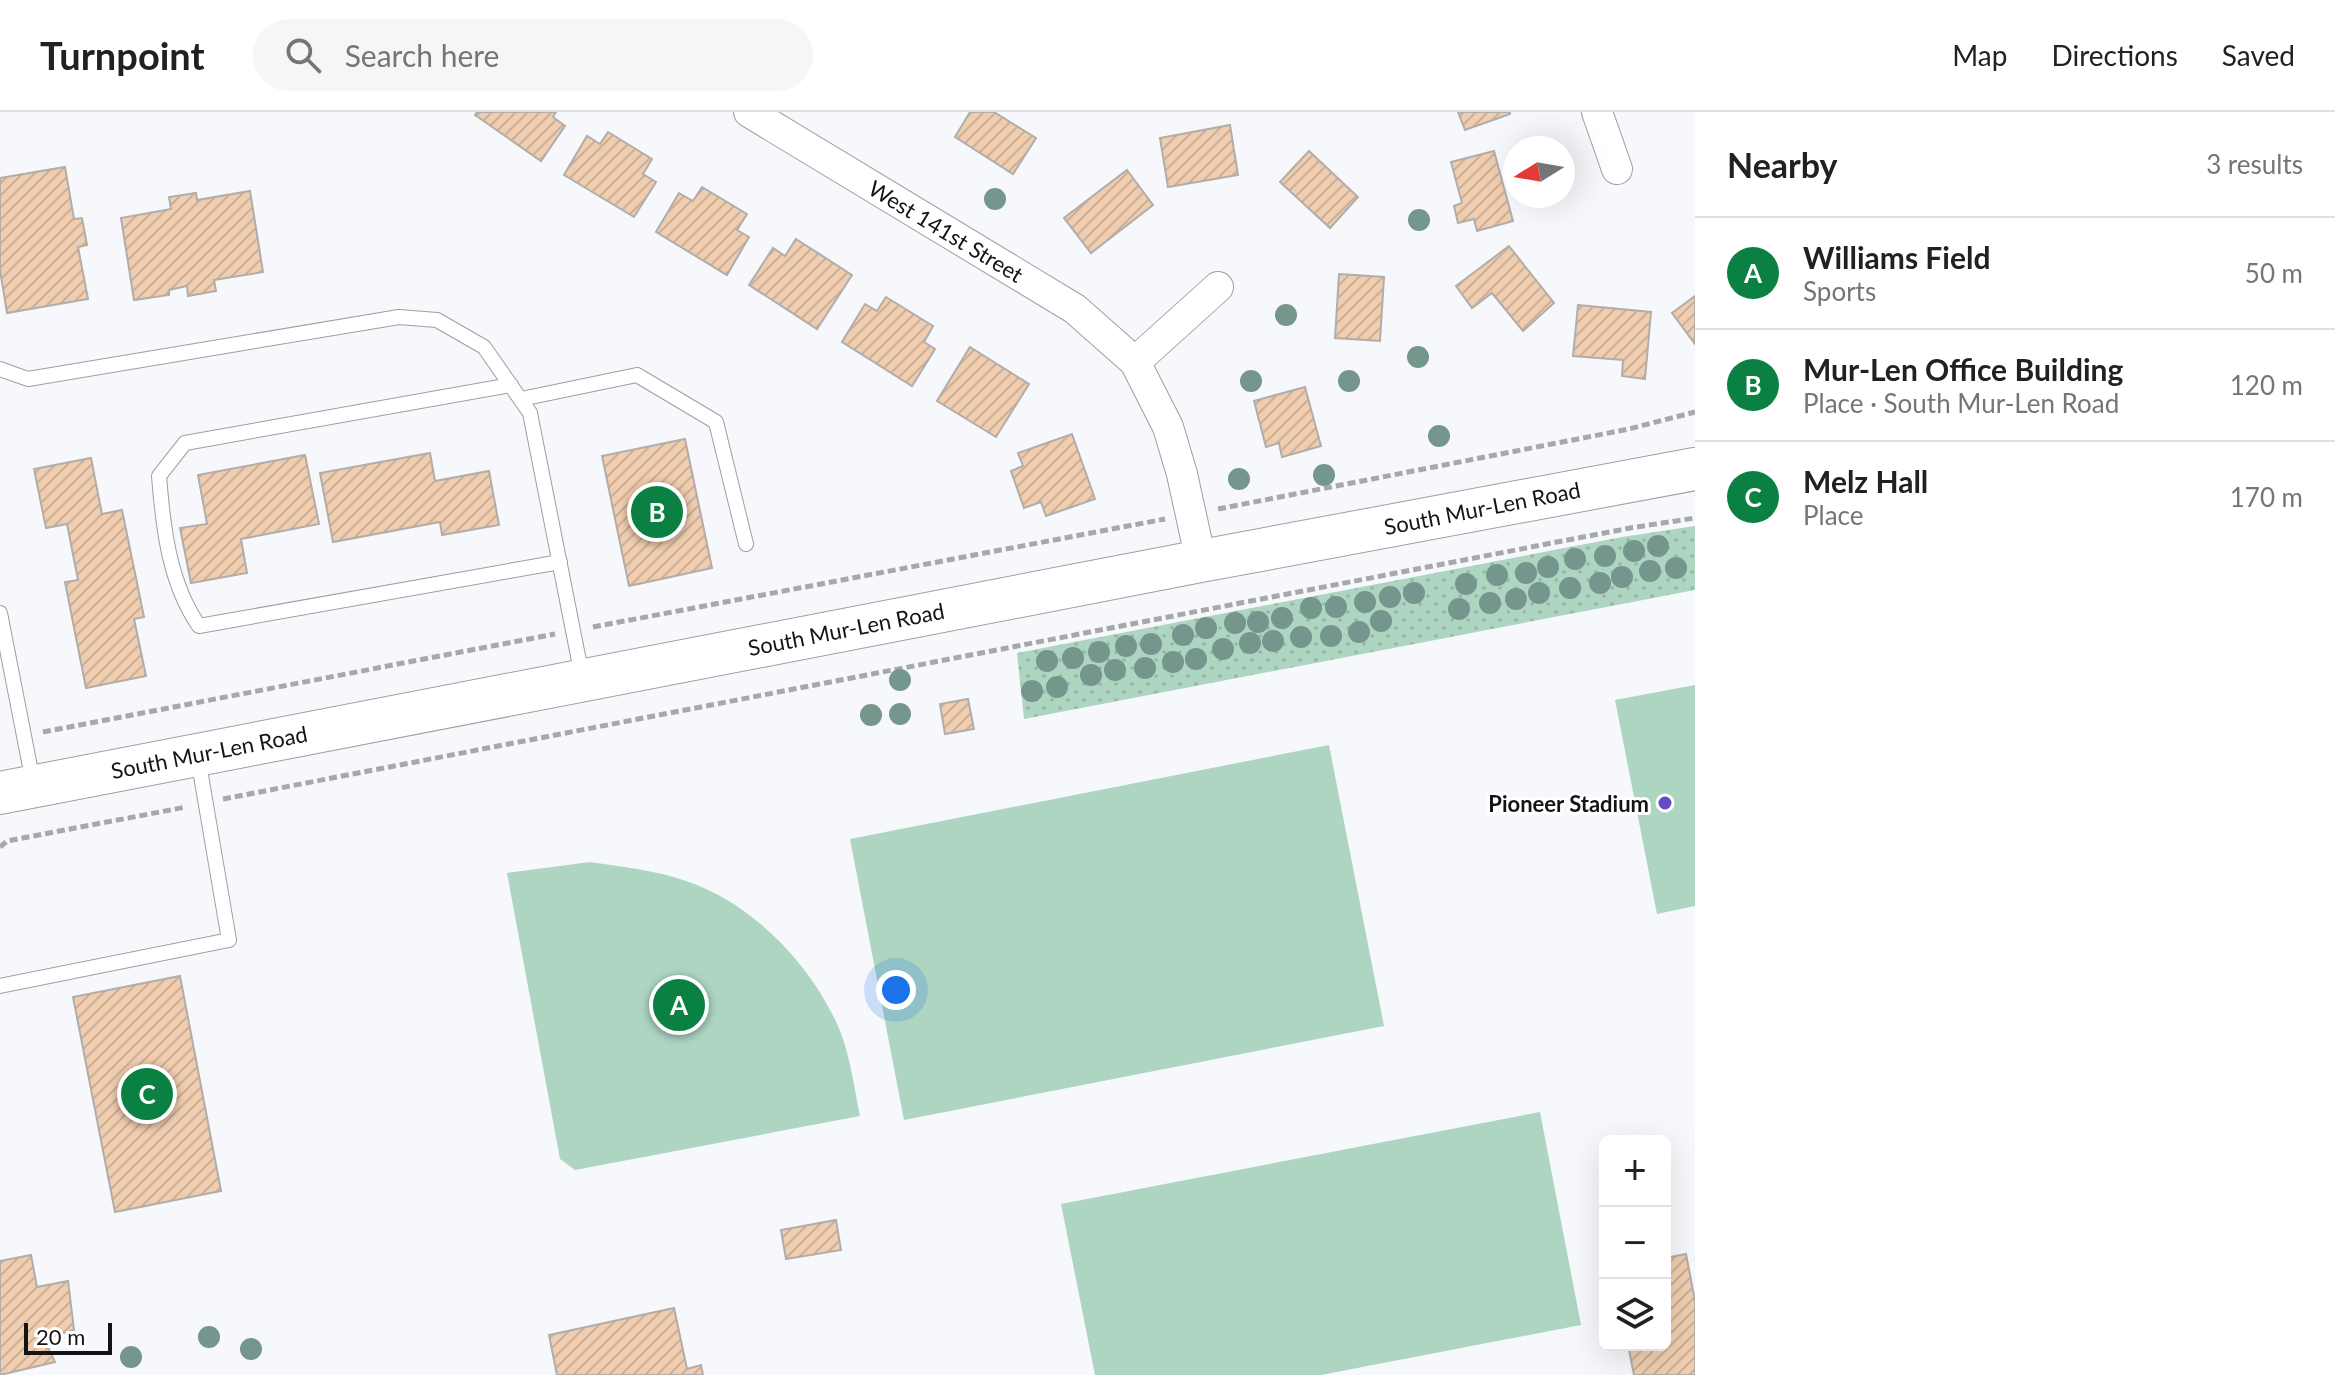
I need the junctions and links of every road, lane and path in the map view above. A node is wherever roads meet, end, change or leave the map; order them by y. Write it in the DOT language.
graph roads {
  1 [pos="749,112"];
  2 [pos="1597,112"];
  3 [pos="1617,169"];
  4 [pos="1218,287"];
  5 [pos="1135,362"];
  6 [pos="0,369"];
  7 [pos="511,385"];
  8 [pos="521,399"];
  9 [pos="1695,412"];
  10 [pos="1694,469"];
  11 [pos="1191,514"];
  12 [pos="1695,518"];
  13 [pos="746,544"];
  14 [pos="1201,561"];
  15 [pos="560,562"];
  16 [pos="0,613"];
  17 [pos="574,631"];
  18 [pos="583,680"];
  19 [pos="24,736"];
  20 [pos="198,754"];
  21 [pos="17,790"];
  22 [pos="206,803"];
  23 [pos="0,847"];
  24 [pos="0,986"];
  1 -- 5 [label="street, West 141st Street"];
  2 -- 3 [label="street"];
  4 -- 5 [label="street"];
  5 -- 11 [label="street, West 141st Street"];
  6 -- 7 [label="lane"];
  7 -- 8 [label="lane"];
  7 -- 15 [label="lane"];
  8 -- 13 [label="lane"];
  8 -- 15 [label="lane"];
  9 -- 11 [label="path"];
  10 -- 14 [label="main road, South Mur-Len Road"];
  11 -- 14 [label="street, West 141st Street"];
  11 -- 17 [label="path"];
  12 -- 22 [label="path"];
  14 -- 18 [label="main road, South Mur-Len Road"];
  15 -- 17 [label="lane"];
  16 -- 19 [label="lane"];
  17 -- 18 [label="lane"];
  17 -- 19 [label="path"];
  18 -- 20 [label="main road, South Mur-Len Road"];
  19 -- 21 [label="lane"];
  20 -- 21 [label="main road, South Mur-Len Road"];
  20 -- 22 [label="lane"];
  22 -- 23 [label="path"];
  22 -- 24 [label="lane"];
}
